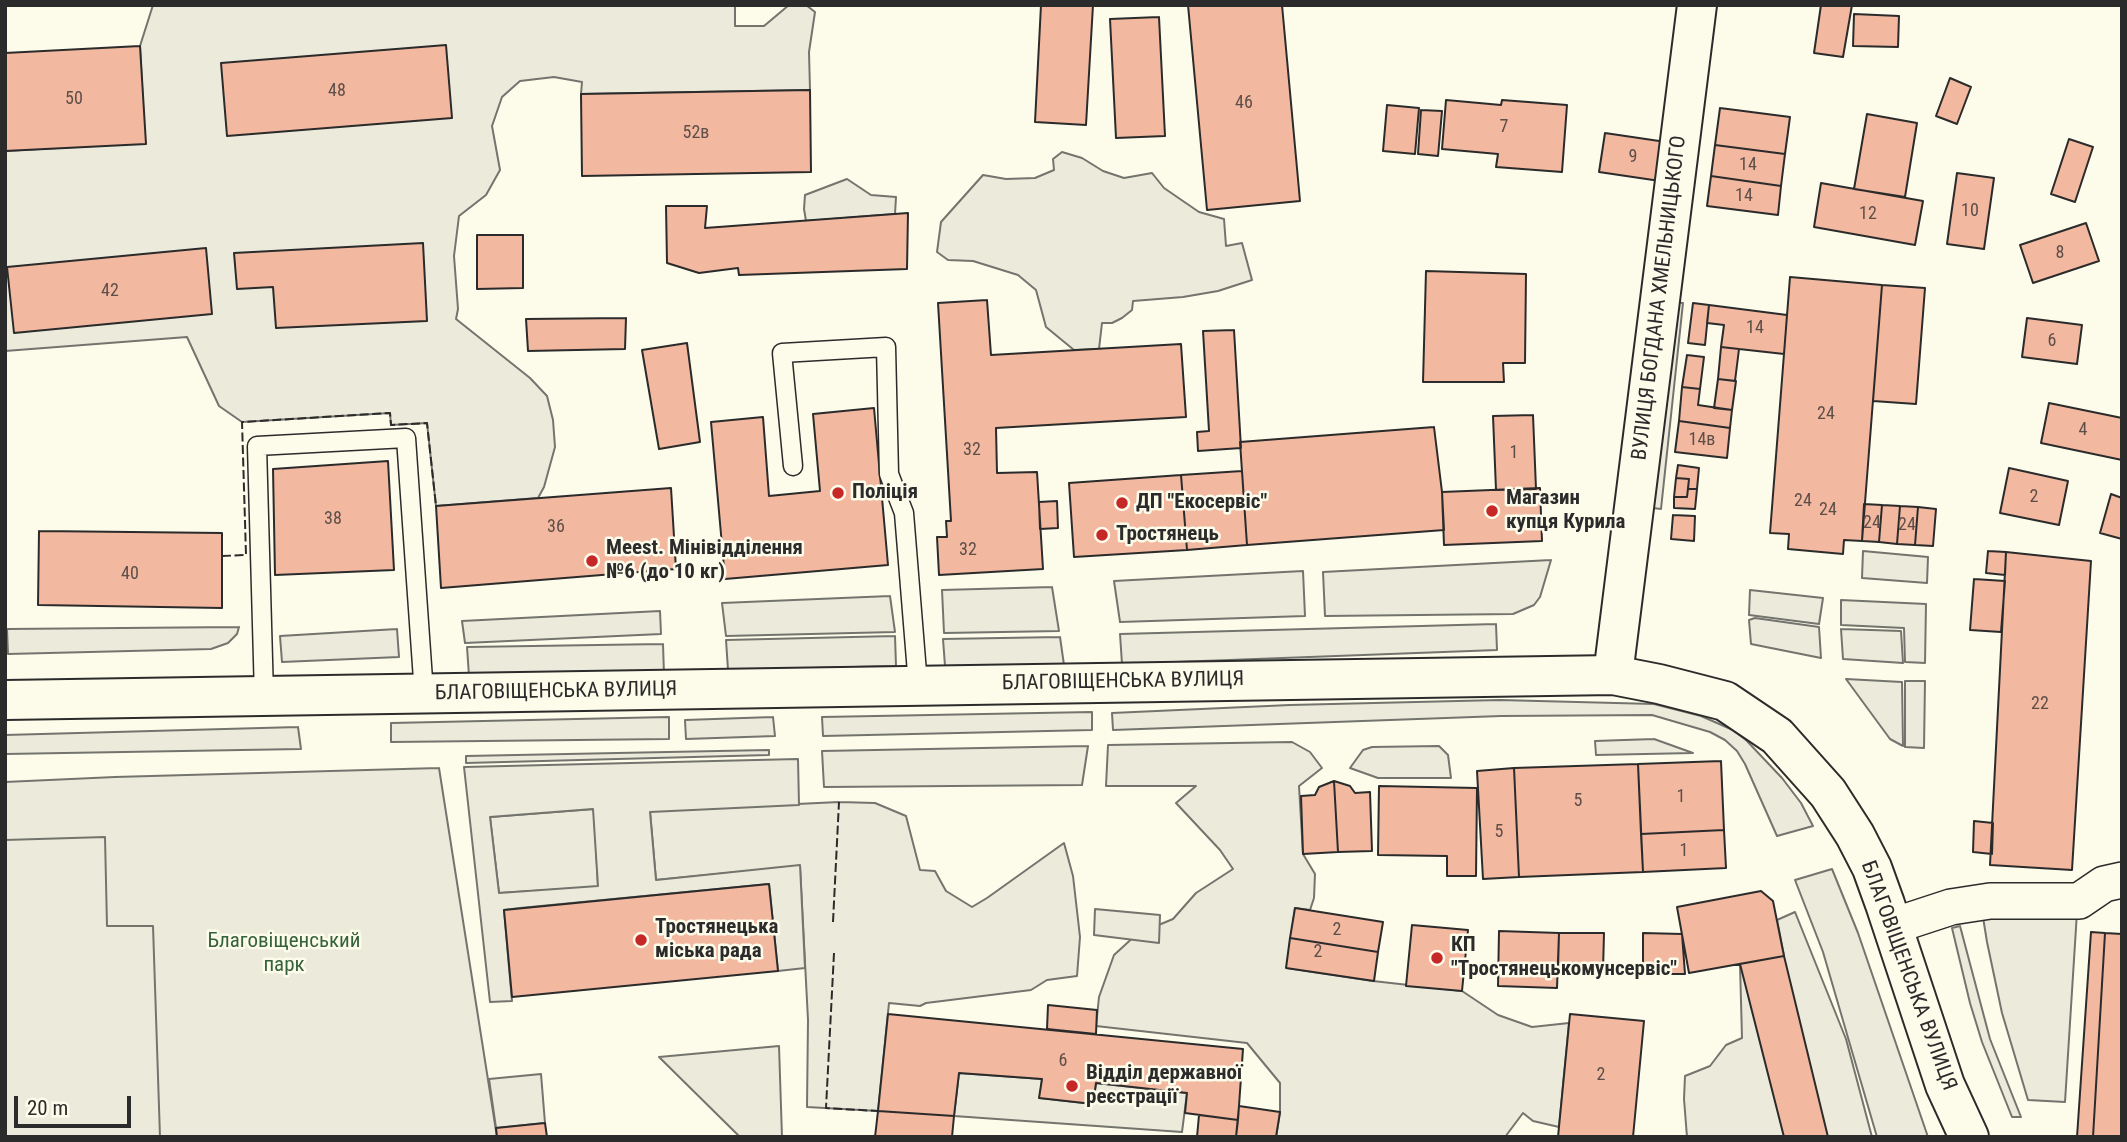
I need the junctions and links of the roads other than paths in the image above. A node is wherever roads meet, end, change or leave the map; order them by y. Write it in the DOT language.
graph roads {
  1 [pos="1697,5"];
  2 [pos="793,466"];
  3 [pos="1613,675"];
  4 [pos="918,685"];
  5 [pos="424,694"];
  6 [pos="264,696"];
  7 [pos="5,700"];
  8 [pos="2122,880"];
  9 [pos="1893,926"];
  10 [pos="1969,1137"];
  1 -- 3 [label="main road, ВУЛИЦЯ БОГДАНА ХМЕЛЬНИЦЬКОГО"];
  2 -- 4 [label="lane"];
  3 -- 4 [label="main road, БЛАГОВІЩЕНСЬКА ВУЛИЦЯ"];
  3 -- 9 [label="main road, БЛАГОВІЩЕНСЬКА ВУЛИЦЯ"];
  4 -- 5 [label="main road, БЛАГОВІЩЕНСЬКА ВУЛИЦЯ"];
  5 -- 6 [label="main road, БЛАГОВІЩЕНСЬКА ВУЛИЦЯ"];
  5 -- 6 [label="lane"];
  6 -- 7 [label="main road, БЛАГОВІЩЕНСЬКА ВУЛИЦЯ"];
  8 -- 9 [label="street"];
  9 -- 10 [label="main road, БЛАГОВІЩЕНСЬКА ВУЛИЦЯ"];
}
